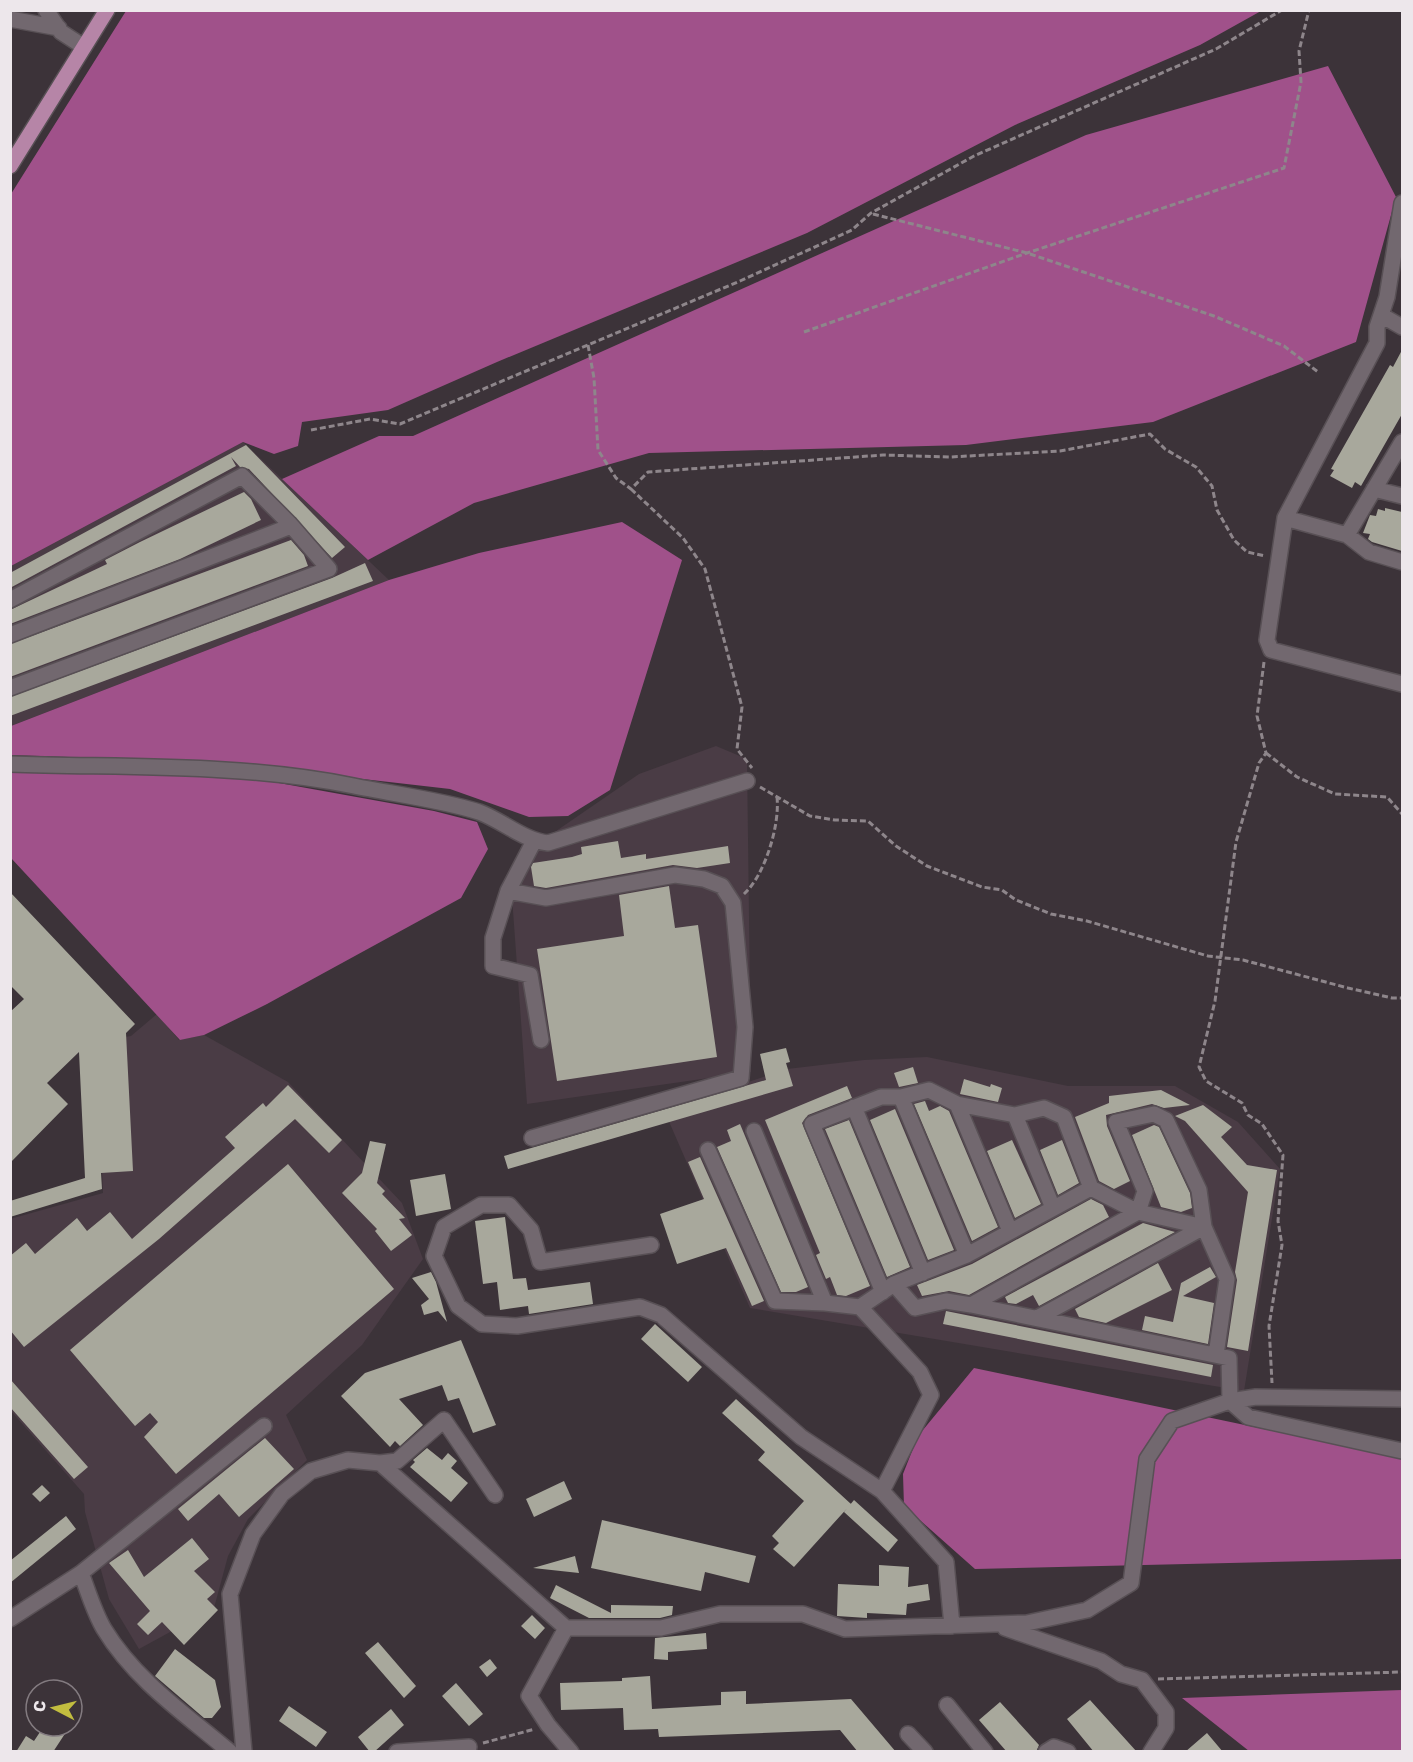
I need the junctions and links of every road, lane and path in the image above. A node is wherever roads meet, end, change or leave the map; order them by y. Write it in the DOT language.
graph roads {
  1 [pos="46,10"];
  2 [pos="107,10"];
  3 [pos="1282,10"];
  4 [pos="1309,10"];
  5 [pos="10,20"];
  6 [pos="59,28"];
  7 [pos="84,47"];
  8 [pos="10,166"];
  9 [pos="1402,203"];
  10 [pos="871,213"];
  11 [pos="1027,253"];
  12 [pos="1402,290"];
  13 [pos="1387,297"];
  14 [pos="1381,315"];
  15 [pos="1402,327"];
  16 [pos="804,332"];
  17 [pos="588,345"];
  18 [pos="1318,372"];
  19 [pos="311,430"];
  20 [pos="1402,442"];
  21 [pos="631,489"];
  22 [pos="1374,489"];
  23 [pos="1402,496"];
  24 [pos="1285,518"];
  25 [pos="291,526"];
  26 [pos="1347,535"];
  27 [pos="1279,559"];
  28 [pos="1402,562"];
  29 [pos="10,600"];
  30 [pos="10,635"];
  31 [pos="1268,646"];
  32 [pos="1402,684"];
  33 [pos="10,688"];
  34 [pos="1266,753"];
  35 [pos="10,764"];
  36 [pos="753,784"];
  37 [pos="777,797"];
  38 [pos="1402,814"];
  39 [pos="534,841"];
  40 [pos="508,891"];
  41 [pos="733,903"];
  42 [pos="1222,957"];
  43 [pos="1402,998"];
  44 [pos="541,1040"];
  45 [pos="901,1097"];
  46 [pos="957,1104"];
  47 [pos="854,1107"];
  48 [pos="1015,1115"];
  49 [pos="754,1131"];
  50 [pos="532,1138"];
  51 [pos="708,1150"];
  52 [pos="1090,1188"];
  53 [pos="1053,1208"];
  54 [pos="1138,1212"];
  55 [pos="1204,1227"];
  56 [pos="1010,1231"];
  57 [pos="651,1245"];
  58 [pos="967,1255"];
  59 [pos="923,1273"];
  60 [pos="888,1288"];
  61 [pos="825,1303"];
  62 [pos="971,1305"];
  63 [pos="860,1308"];
  64 [pos="1037,1318"];
  65 [pos="1216,1354"];
  66 [pos="1273,1397"];
  67 [pos="1402,1399"];
  68 [pos="1230,1401"];
  69 [pos="264,1426"];
  70 [pos="1402,1452"];
  71 [pos="380,1463"];
  72 [pos="882,1491"];
  73 [pos="495,1495"];
  74 [pos="81,1573"];
  75 [pos="10,1619"];
  76 [pos="994,1624"];
  77 [pos="952,1626"];
  78 [pos="566,1628"];
  79 [pos="1402,1672"];
  80 [pos="1142,1680"];
  81 [pos="947,1705"];
  82 [pos="548,1725"];
  83 [pos="908,1734"];
  84 [pos="469,1747"];
  85 [pos="985,1751"];
  86 [pos="1154,1751"];
  87 [pos="230,1752"];
  88 [pos="244,1752"];
  89 [pos="397,1752"];
  90 [pos="572,1752"];
  91 [pos="925,1752"];
  92 [pos="1046,1752"];
  93 [pos="1068,1752"];
  1 -- 6 [label="street"];
  2 -- 7 [label="main road"];
  3 -- 10 [label="path"];
  4 -- 11 [label="path"];
  5 -- 6 [label="street"];
  6 -- 7 [label="street"];
  7 -- 8 [label="main road"];
  9 -- 13 [label="street"];
  10 -- 11 [label="path"];
  10 -- 17 [label="path"];
  11 -- 16 [label="path"];
  11 -- 18 [label="path"];
  12 -- 13 [label="street"];
  13 -- 14 [label="street"];
  14 -- 15 [label="street"];
  14 -- 24 [label="street"];
  17 -- 19 [label="path"];
  17 -- 21 [label="path"];
  20 -- 22 [label="street"];
  21 -- 27 [label="path"];
  21 -- 36 [label="path"];
  22 -- 23 [label="street"];
  22 -- 26 [label="street"];
  24 -- 26 [label="street"];
  24 -- 27 [label="street"];
  25 -- 29 [label="street"];
  25 -- 30 [label="street"];
  25 -- 33 [label="street"];
  26 -- 28 [label="street"];
  27 -- 31 [label="street"];
  31 -- 32 [label="street"];
  31 -- 34 [label="path"];
  34 -- 38 [label="path"];
  34 -- 42 [label="path"];
  35 -- 39 [label="street"];
  36 -- 37 [label="path"];
  36 -- 39 [label="street"];
  37 -- 41 [label="path"];
  37 -- 42 [label="path"];
  39 -- 40 [label="street"];
  40 -- 41 [label="street"];
  40 -- 44 [label="street"];
  41 -- 50 [label="street"];
  42 -- 43 [label="path"];
  42 -- 66 [label="path"];
  45 -- 46 [label="street"];
  45 -- 47 [label="street"];
  45 -- 58 [label="street"];
  46 -- 48 [label="street"];
  46 -- 56 [label="street"];
  47 -- 59 [label="street"];
  47 -- 60 [label="street"];
  48 -- 52 [label="street"];
  48 -- 53 [label="street"];
  49 -- 61 [label="street"];
  51 -- 61 [label="street"];
  52 -- 53 [label="street"];
  52 -- 54 [label="street"];
  53 -- 56 [label="street"];
  54 -- 55 [label="street"];
  54 -- 55 [label="street"];
  54 -- 62 [label="street"];
  55 -- 64 [label="street"];
  55 -- 65 [label="street"];
  56 -- 58 [label="street"];
  57 -- 72 [label="street"];
  58 -- 59 [label="street"];
  59 -- 60 [label="street"];
  60 -- 62 [label="street"];
  60 -- 63 [label="street"];
  61 -- 63 [label="street"];
  62 -- 64 [label="street"];
  63 -- 72 [label="street"];
  64 -- 65 [label="street"];
  65 -- 68 [label="street"];
  66 -- 67 [label="street"];
  66 -- 68 [label="street"];
  68 -- 70 [label="street"];
  68 -- 76 [label="street"];
  69 -- 74 [label="street"];
  71 -- 73 [label="street"];
  71 -- 78 [label="street"];
  71 -- 88 [label="street"];
  72 -- 77 [label="street"];
  74 -- 75 [label="street"];
  74 -- 87 [label="street"];
  76 -- 77 [label="street"];
  76 -- 80 [label="street"];
  77 -- 78 [label="street"];
  78 -- 82 [label="street"];
  79 -- 80 [label="path"];
  80 -- 86 [label="street"];
  81 -- 85 [label="street"];
  82 -- 84 [label="path"];
  82 -- 90 [label="street"];
  83 -- 91 [label="street"];
  84 -- 89 [label="street"];
  92 -- 93 [label="street"];
}
